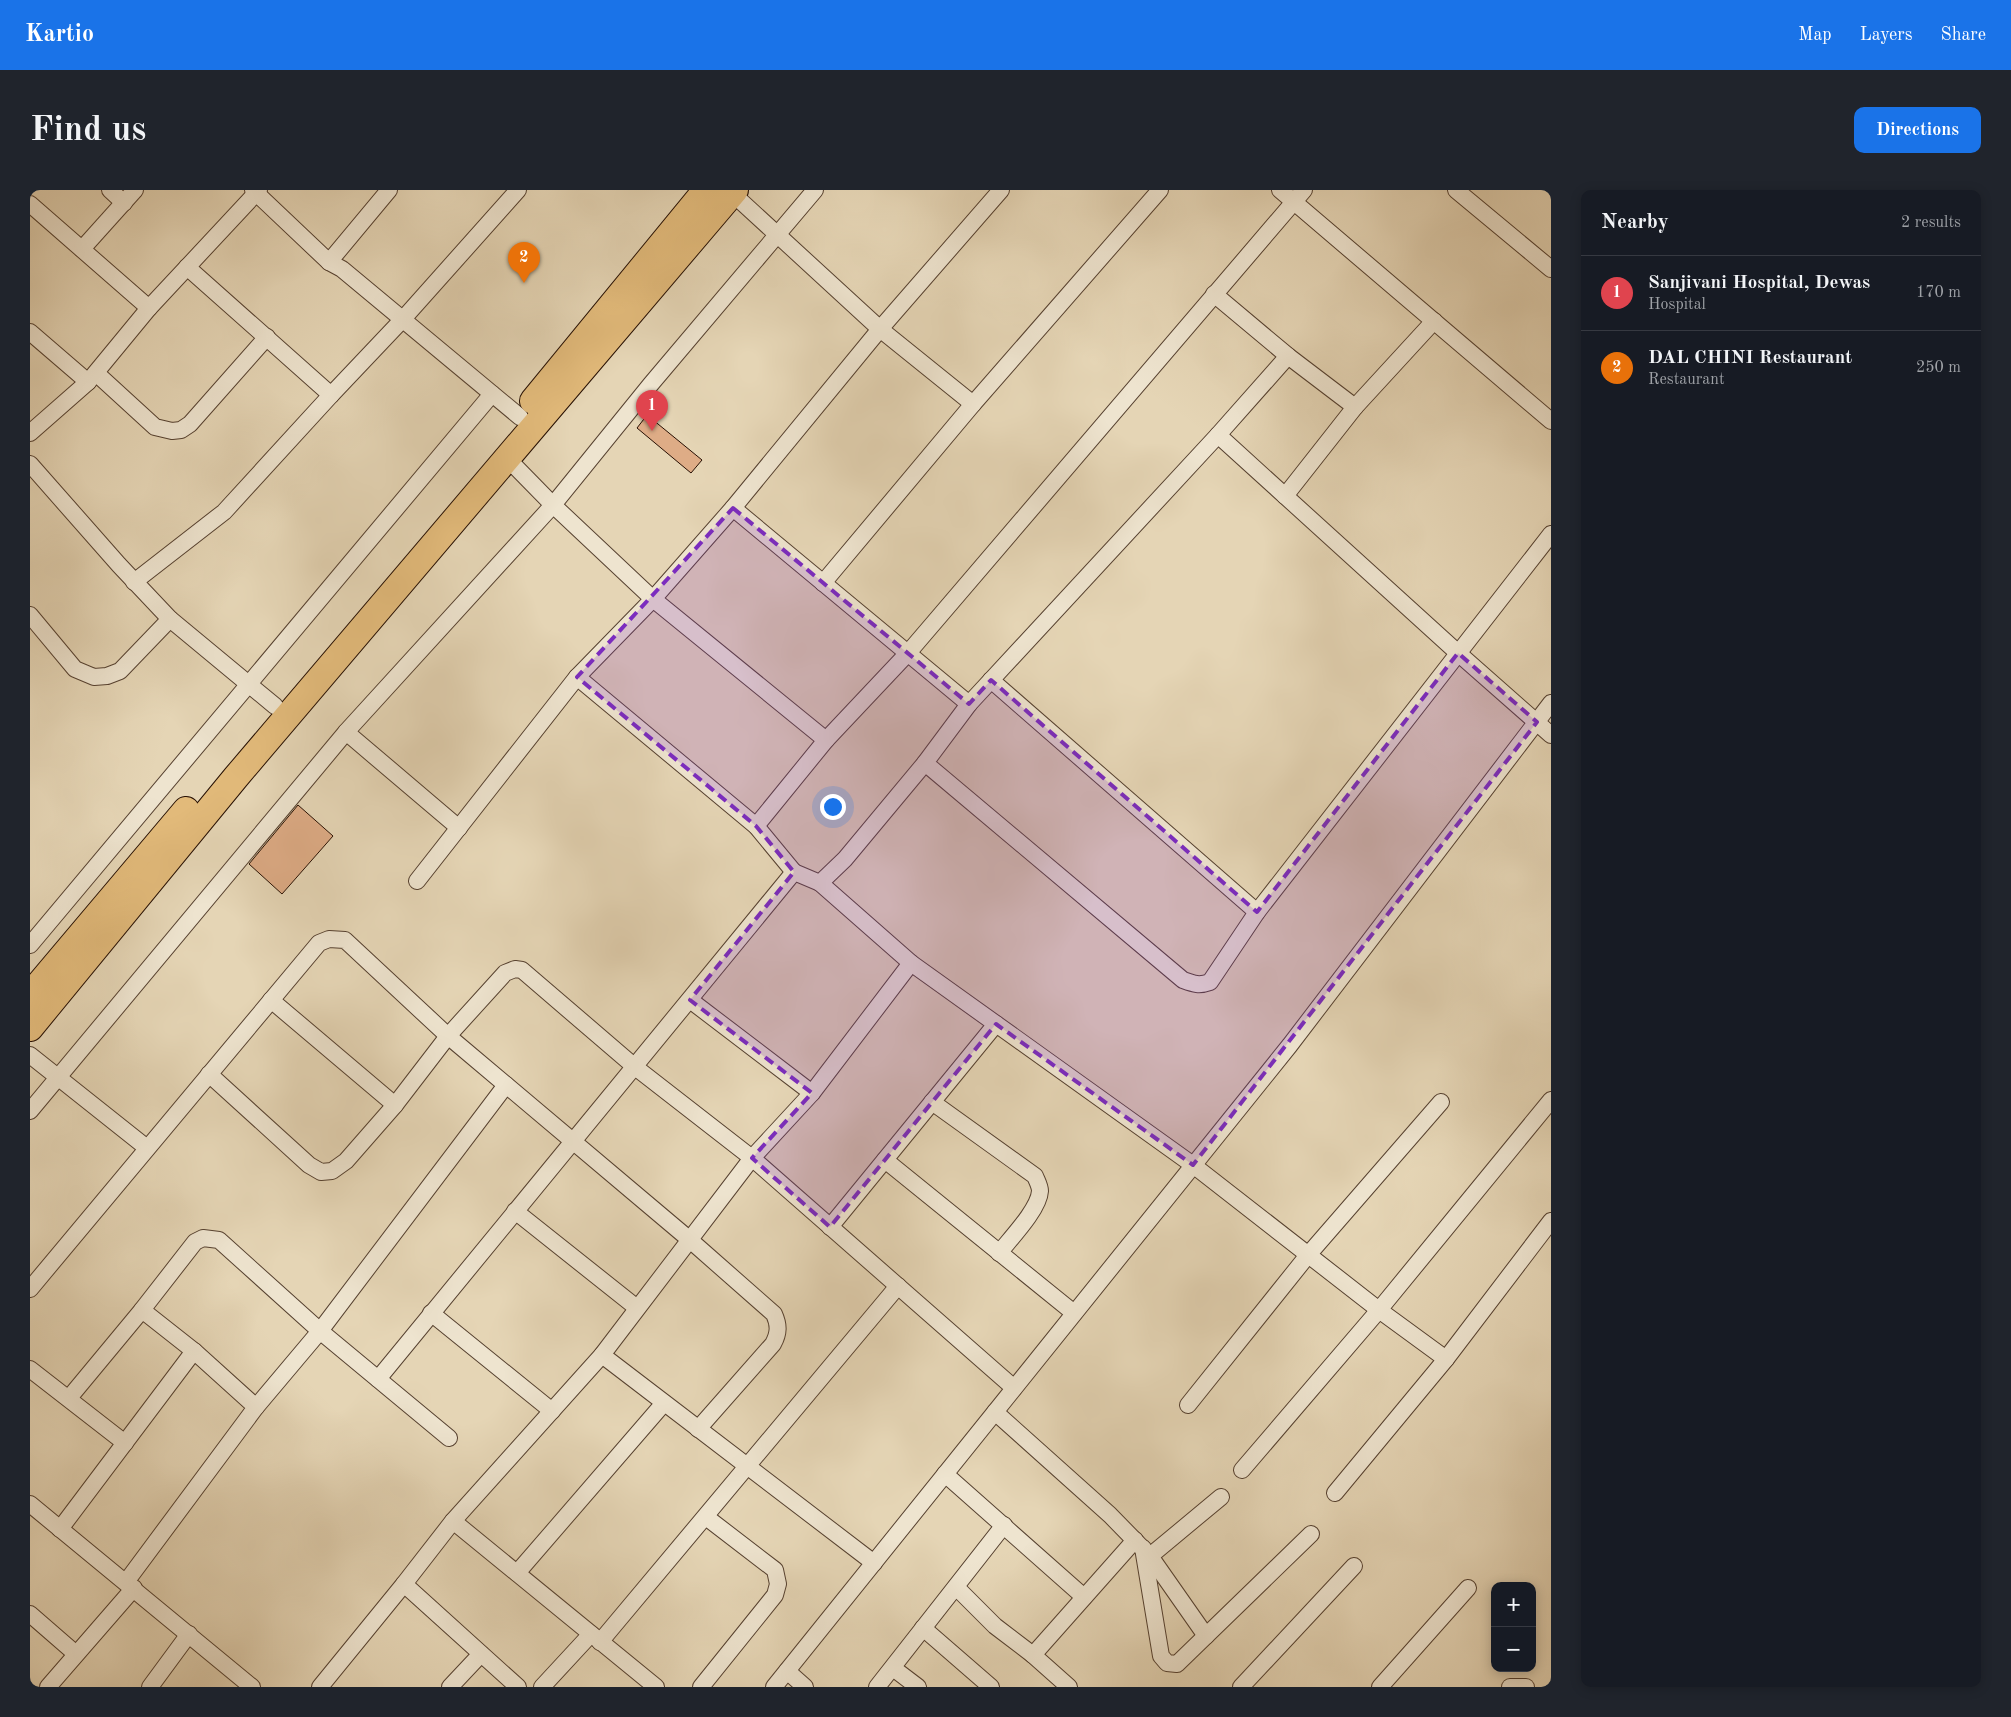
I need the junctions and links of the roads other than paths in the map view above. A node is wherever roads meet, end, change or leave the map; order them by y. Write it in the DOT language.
graph roads {
  1 [pos="110,190"];
  2 [pos="136,190"];
  3 [pos="389,190"];
  4 [pos="518,190"];
  5 [pos="706,190"];
  6 [pos="815,190"];
  7 [pos="1001,190"];
  8 [pos="1160,190"];
  9 [pos="1280,190"];
  10 [pos="1456,190"];
  11 [pos="256,191"];
  12 [pos="734,192"];
  13 [pos="1299,196"];
  14 [pos="124,203"];
  15 [pos="30,204"];
  16 [pos="777,234"];
  17 [pos="82,249"];
  18 [pos="329,262"];
  19 [pos="187,267"];
  20 [pos="1551,269"];
  21 [pos="1214,294"];
  22 [pos="149,308"];
  23 [pos="403,319"];
  24 [pos="1434,321"];
  25 [pos="880,329"];
  26 [pos="30,332"];
  27 [pos="267,338"];
  28 [pos="1288,356"];
  29 [pos="92,377"];
  30 [pos="331,394"];
  31 [pos="492,394"];
  32 [pos="974,404"];
  33 [pos="1355,407"];
  34 [pos="520,417"];
  35 [pos="1551,421"];
  36 [pos="30,433"];
  37 [pos="1218,435"];
  38 [pos="507,458"];
  39 [pos="30,464"];
  40 [pos="1285,496"];
  41 [pos="552,505"];
  42 [pos="734,508"];
  43 [pos="1551,534"];
  44 [pos="134,582"];
  45 [pos="824,583"];
  46 [pos="653,599"];
  47 [pos="30,615"];
  48 [pos="170,619"];
  49 [pos="1458,653"];
  50 [pos="908,654"];
  51 [pos="577,677"];
  52 [pos="991,680"];
  53 [pos="248,683"];
  54 [pos="968,704"];
  55 [pos="1551,704"];
  56 [pos="275,706"];
  57 [pos="1536,722"];
  58 [pos="346,732"];
  59 [pos="1551,735"];
  60 [pos="826,740"];
  61 [pos="925,763"];
  62 [pos="756,826"];
  63 [pos="459,828"];
  64 [pos="794,872"];
  65 [pos="418,881"];
  66 [pos="820,883"];
  67 [pos="1257,912"];
  68 [pos="30,945"];
  69 [pos="911,963"];
  70 [pos="30,995"];
  71 [pos="271,1000"];
  72 [pos="690,1000"];
  73 [pos="996,1024"];
  74 [pos="30,1028"];
  75 [pos="448,1036"];
  76 [pos="30,1055"];
  77 [pos="634,1067"];
  78 [pos="209,1074"];
  79 [pos="58,1076"];
  80 [pos="506,1085"];
  81 [pos="812,1093"];
  82 [pos="1551,1100"];
  83 [pos="932,1102"];
  84 [pos="1441,1102"];
  85 [pos="394,1105"];
  86 [pos="30,1111"];
  87 [pos="573,1141"];
  88 [pos="147,1148"];
  89 [pos="752,1158"];
  90 [pos="885,1160"];
  91 [pos="1193,1165"];
  92 [pos="515,1211"];
  93 [pos="1551,1221"];
  94 [pos="830,1227"];
  95 [pos="690,1240"];
  96 [pos="999,1252"];
  97 [pos="1308,1255"];
  98 [pos="898,1286"];
  99 [pos="30,1289"];
  100 [pos="637,1308"];
  101 [pos="142,1310"];
  102 [pos="1378,1310"];
  103 [pos="431,1313"];
  104 [pos="1074,1313"];
  105 [pos="320,1331"];
  106 [pos="194,1350"];
  107 [pos="602,1354"];
  108 [pos="1446,1359"];
  109 [pos="30,1369"];
  110 [pos="378,1378"];
  111 [pos="1014,1388"];
  112 [pos="68,1398"];
  113 [pos="664,1403"];
  114 [pos="1188,1405"];
  115 [pos="256,1407"];
  116 [pos="552,1411"];
  117 [pos="995,1412"];
  118 [pos="698,1429"];
  119 [pos="449,1438"];
  120 [pos="125,1443"];
  121 [pos="748,1468"];
  122 [pos="1242,1470"];
  123 [pos="945,1474"];
  124 [pos="1335,1493"];
  125 [pos="1222,1497"];
  126 [pos="30,1504"];
  127 [pos="706,1517"];
  128 [pos="453,1521"];
  129 [pos="1004,1526"];
  130 [pos="60,1529"];
  131 [pos="1311,1534"];
  132 [pos="1142,1548"];
  133 [pos="874,1563"];
  134 [pos="1354,1566"];
  135 [pos="517,1573"];
  136 [pos="404,1584"];
  137 [pos="130,1585"];
  138 [pos="956,1586"];
  139 [pos="1468,1588"];
  140 [pos="1084,1597"];
  141 [pos="30,1614"];
  142 [pos="923,1628"];
  143 [pos="189,1634"];
  144 [pos="1206,1636"];
  145 [pos="595,1638"];
  146 [pos="76,1654"];
  147 [pos="481,1654"];
  148 [pos="1033,1655"];
  149 [pos="893,1668"];
  150 [pos="787,1671"];
  151 [pos="1389,1684"];
  152 [pos="48,1687"];
  153 [pos="150,1687"];
  154 [pos="252,1687"];
  155 [pos="320,1687"];
  156 [pos="450,1687"];
  157 [pos="518,1687"];
  158 [pos="542,1687"];
  159 [pos="656,1687"];
  160 [pos="700,1687"];
  161 [pos="774,1687"];
  162 [pos="805,1687"];
  163 [pos="877,1687"];
  164 [pos="918,1687"];
  165 [pos="991,1687"];
  166 [pos="1069,1687"];
  167 [pos="1241,1687"];
  168 [pos="1510,1687"];
  169 [pos="1526,1687"];
  1 -- 14 [label="street"];
  2 -- 14 [label="street"];
  3 -- 18 [label="street"];
  4 -- 23 [label="street"];
  5 -- 34 [label="main road"];
  6 -- 16 [label="street"];
  7 -- 25 [label="street"];
  8 -- 32 [label="street"];
  9 -- 13 [label="street"];
  10 -- 20 [label="street"];
  11 -- 18 [label="street"];
  11 -- 19 [label="street"];
  12 -- 16 [label="street"];
  12 -- 38 [label="main road"];
  13 -- 21 [label="street"];
  13 -- 24 [label="street"];
  14 -- 17 [label="street"];
  15 -- 17 [label="street"];
  16 -- 25 [label="street"];
  16 -- 41 [label="street"];
  17 -- 22 [label="street"];
  18 -- 23 [label="street"];
  19 -- 22 [label="street"];
  19 -- 27 [label="street"];
  21 -- 28 [label="street"];
  21 -- 50 [label="street"];
  22 -- 29 [label="street"];
  23 -- 30 [label="street"];
  23 -- 31 [label="street"];
  24 -- 33 [label="street"];
  24 -- 35 [label="street"];
  25 -- 32 [label="street"];
  25 -- 42 [label="street"];
  26 -- 29 [label="street"];
  27 -- 29 [label="street"];
  27 -- 30 [label="street"];
  28 -- 33 [label="street"];
  28 -- 37 [label="street"];
  29 -- 36 [label="street"];
  30 -- 44 [label="street"];
  31 -- 34 [label="street"];
  31 -- 53 [label="street"];
  32 -- 45 [label="street"];
  33 -- 40 [label="street"];
  34 -- 56 [label="main road"];
  37 -- 40 [label="street"];
  37 -- 52 [label="street"];
  38 -- 41 [label="street"];
  38 -- 74 [label="main road"];
  39 -- 44 [label="street"];
  40 -- 49 [label="street"];
  41 -- 46 [label="street"];
  41 -- 58 [label="street"];
  42 -- 45 [label="street"];
  42 -- 46 [label="street"];
  43 -- 49 [label="street"];
  44 -- 48 [label="street"];
  45 -- 50 [label="street"];
  46 -- 51 [label="street"];
  46 -- 60 [label="street"];
  47 -- 48 [label="street"];
  48 -- 53 [label="street"];
  49 -- 57 [label="street"];
  49 -- 67 [label="street"];
  50 -- 54 [label="street"];
  50 -- 60 [label="street"];
  51 -- 62 [label="street"];
  51 -- 63 [label="street"];
  52 -- 54 [label="street"];
  52 -- 67 [label="street"];
  53 -- 56 [label="street"];
  53 -- 68 [label="street"];
  54 -- 61 [label="street"];
  55 -- 57 [label="street"];
  56 -- 70 [label="main road"];
  57 -- 59 [label="street"];
  57 -- 91 [label="street"];
  58 -- 63 [label="street"];
  58 -- 79 [label="street"];
  60 -- 62 [label="street"];
  61 -- 66 [label="street"];
  61 -- 67 [label="street"];
  62 -- 64 [label="street"];
  63 -- 65 [label="street"];
  64 -- 66 [label="street"];
  64 -- 72 [label="street"];
  66 -- 69 [label="street"];
  69 -- 73 [label="street"];
  69 -- 81 [label="street"];
  71 -- 75 [label="street"];
  71 -- 78 [label="street"];
  71 -- 85 [label="street"];
  72 -- 77 [label="street"];
  72 -- 81 [label="street"];
  73 -- 83 [label="street"];
  73 -- 91 [label="street"];
  75 -- 77 [label="street"];
  75 -- 80 [label="street"];
  75 -- 85 [label="street"];
  76 -- 79 [label="street"];
  77 -- 87 [label="street"];
  77 -- 89 [label="street"];
  78 -- 85 [label="street"];
  78 -- 88 [label="street"];
  79 -- 86 [label="street"];
  79 -- 88 [label="street"];
  80 -- 87 [label="street"];
  80 -- 105 [label="street"];
  81 -- 89 [label="street"];
  82 -- 102 [label="street"];
  83 -- 90 [label="street"];
  83 -- 96 [label="street"];
  84 -- 97 [label="street"];
  87 -- 92 [label="street"];
  87 -- 95 [label="street"];
  88 -- 99 [label="street"];
  89 -- 94 [label="street"];
  89 -- 95 [label="street"];
  90 -- 94 [label="street"];
  90 -- 96 [label="street"];
  91 -- 97 [label="street"];
  91 -- 104 [label="street"];
  92 -- 100 [label="street"];
  92 -- 103 [label="street"];
  93 -- 108 [label="street"];
  94 -- 98 [label="street"];
  95 -- 100 [label="street"];
  95 -- 118 [label="street"];
  96 -- 104 [label="street"];
  97 -- 102 [label="street"];
  97 -- 114 [label="street"];
  98 -- 111 [label="street"];
  98 -- 121 [label="street"];
  100 -- 107 [label="street"];
  101 -- 105 [label="street"];
  101 -- 106 [label="street"];
  101 -- 112 [label="street"];
  102 -- 108 [label="street"];
  102 -- 122 [label="street"];
  103 -- 110 [label="street"];
  103 -- 116 [label="street"];
  104 -- 111 [label="street"];
  105 -- 110 [label="street"];
  105 -- 115 [label="street"];
  106 -- 115 [label="street"];
  106 -- 120 [label="street"];
  107 -- 113 [label="street"];
  107 -- 116 [label="street"];
  108 -- 124 [label="street"];
  109 -- 112 [label="street"];
  110 -- 119 [label="street"];
  111 -- 117 [label="street"];
  112 -- 120 [label="street"];
  113 -- 118 [label="street"];
  113 -- 135 [label="street"];
  115 -- 137 [label="street"];
  116 -- 128 [label="street"];
  117 -- 123 [label="street"];
  117 -- 132 [label="street"];
  118 -- 121 [label="street"];
  120 -- 130 [label="street"];
  121 -- 127 [label="street"];
  121 -- 133 [label="street"];
  123 -- 129 [label="street"];
  123 -- 133 [label="street"];
  125 -- 132 [label="street"];
  126 -- 130 [label="street"];
  127 -- 145 [label="street"];
  127 -- 160 [label="street"];
  128 -- 135 [label="street"];
  128 -- 136 [label="street"];
  129 -- 138 [label="street"];
  129 -- 140 [label="street"];
  130 -- 137 [label="street"];
  131 -- 144 [label="street"];
  132 -- 140 [label="street"];
  132 -- 144 [label="street"];
  132 -- 144 [label="street"];
  133 -- 150 [label="street"];
  134 -- 167 [label="street"];
  135 -- 145 [label="street"];
  136 -- 147 [label="street"];
  136 -- 155 [label="street"];
  137 -- 143 [label="street"];
  137 -- 146 [label="street"];
  138 -- 142 [label="street"];
  138 -- 148 [label="street"];
  139 -- 151 [label="street"];
  140 -- 148 [label="street"];
  141 -- 146 [label="street"];
  142 -- 149 [label="street"];
  142 -- 165 [label="street"];
  143 -- 153 [label="street"];
  143 -- 154 [label="street"];
  145 -- 158 [label="street"];
  145 -- 159 [label="street"];
  146 -- 152 [label="street"];
  147 -- 156 [label="street"];
  147 -- 157 [label="street"];
  148 -- 166 [label="street"];
  149 -- 163 [label="street"];
  149 -- 164 [label="street"];
  150 -- 161 [label="street"];
  150 -- 162 [label="street"];
  168 -- 169 [label="street"];
}
